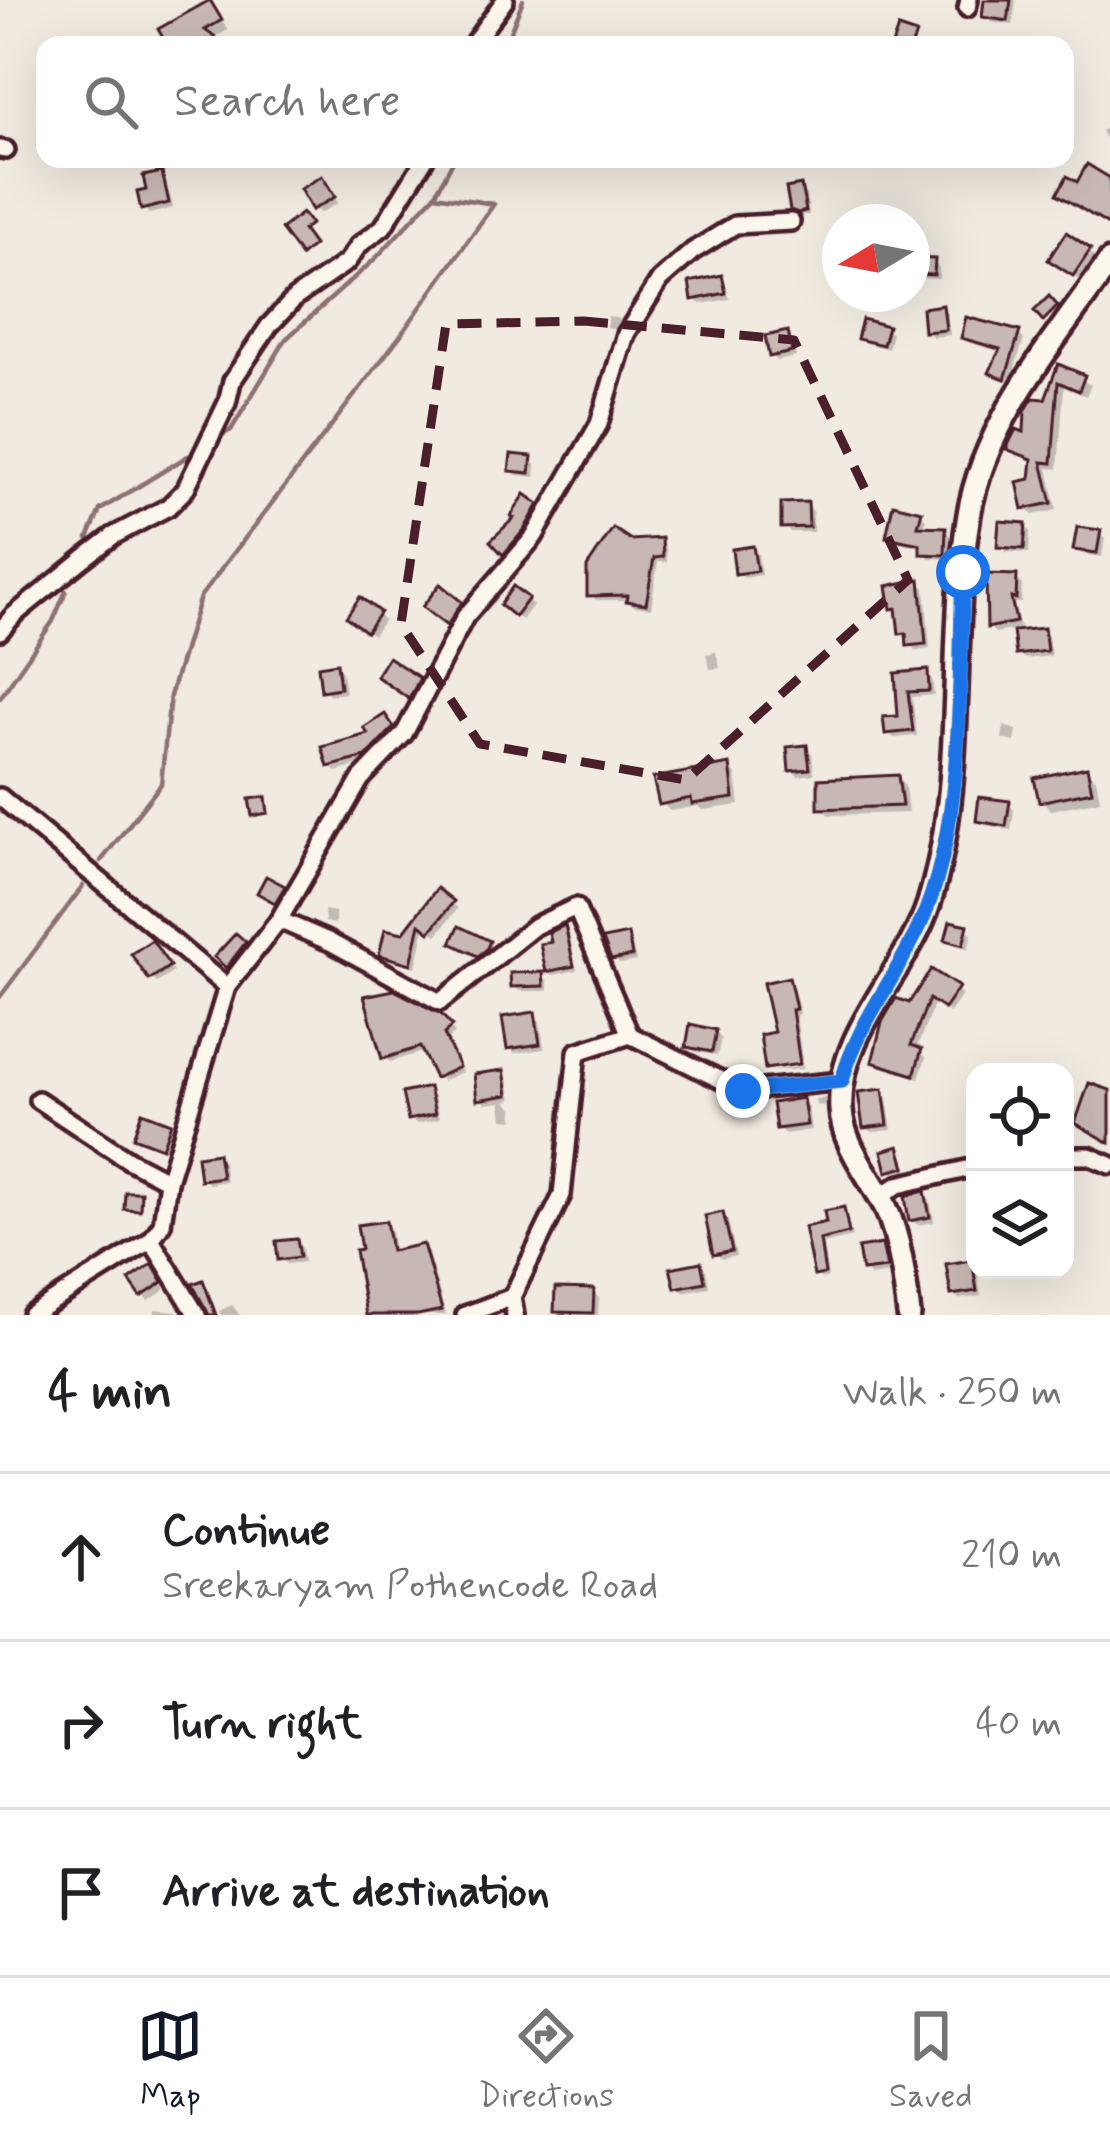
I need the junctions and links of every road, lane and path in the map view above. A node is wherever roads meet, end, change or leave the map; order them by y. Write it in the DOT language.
graph roads {
  1 [pos="505,0"];
  2 [pos="479,36"];
  3 [pos="419,168"];
  4 [pos="791,222"];
  5 [pos="1110,261"];
  6 [pos="0,631"];
  7 [pos="0,797"];
  8 [pos="279,920"];
  9 [pos="226,987"];
  10 [pos="629,1035"];
  11 [pos="842,1081"];
  12 [pos="38,1100"];
  13 [pos="1074,1156"];
  14 [pos="1110,1166"];
  15 [pos="966,1169"];
  16 [pos="168,1180"];
  17 [pos="880,1197"];
  18 [pos="151,1240"];
  19 [pos="512,1297"];
  20 [pos="31,1315"];
  21 [pos="197,1315"];
  22 [pos="465,1315"];
  23 [pos="514,1315"];
  24 [pos="909,1315"];
  1 -- 2 [label="street"];
  3 -- 6 [label="street"];
  4 -- 8 [label="street"];
  5 -- 11 [label="main road"];
  7 -- 9 [label="street"];
  8 -- 9 [label="street"];
  8 -- 10 [label="street"];
  9 -- 16 [label="street"];
  10 -- 11 [label="street"];
  10 -- 19 [label="street"];
  11 -- 17 [label="main road"];
  12 -- 16 [label="street"];
  13 -- 14 [label="street"];
  15 -- 17 [label="street"];
  16 -- 18 [label="street"];
  17 -- 24 [label="main road"];
  18 -- 20 [label="street"];
  18 -- 21 [label="street"];
  19 -- 22 [label="street"];
  19 -- 23 [label="street"];
}
